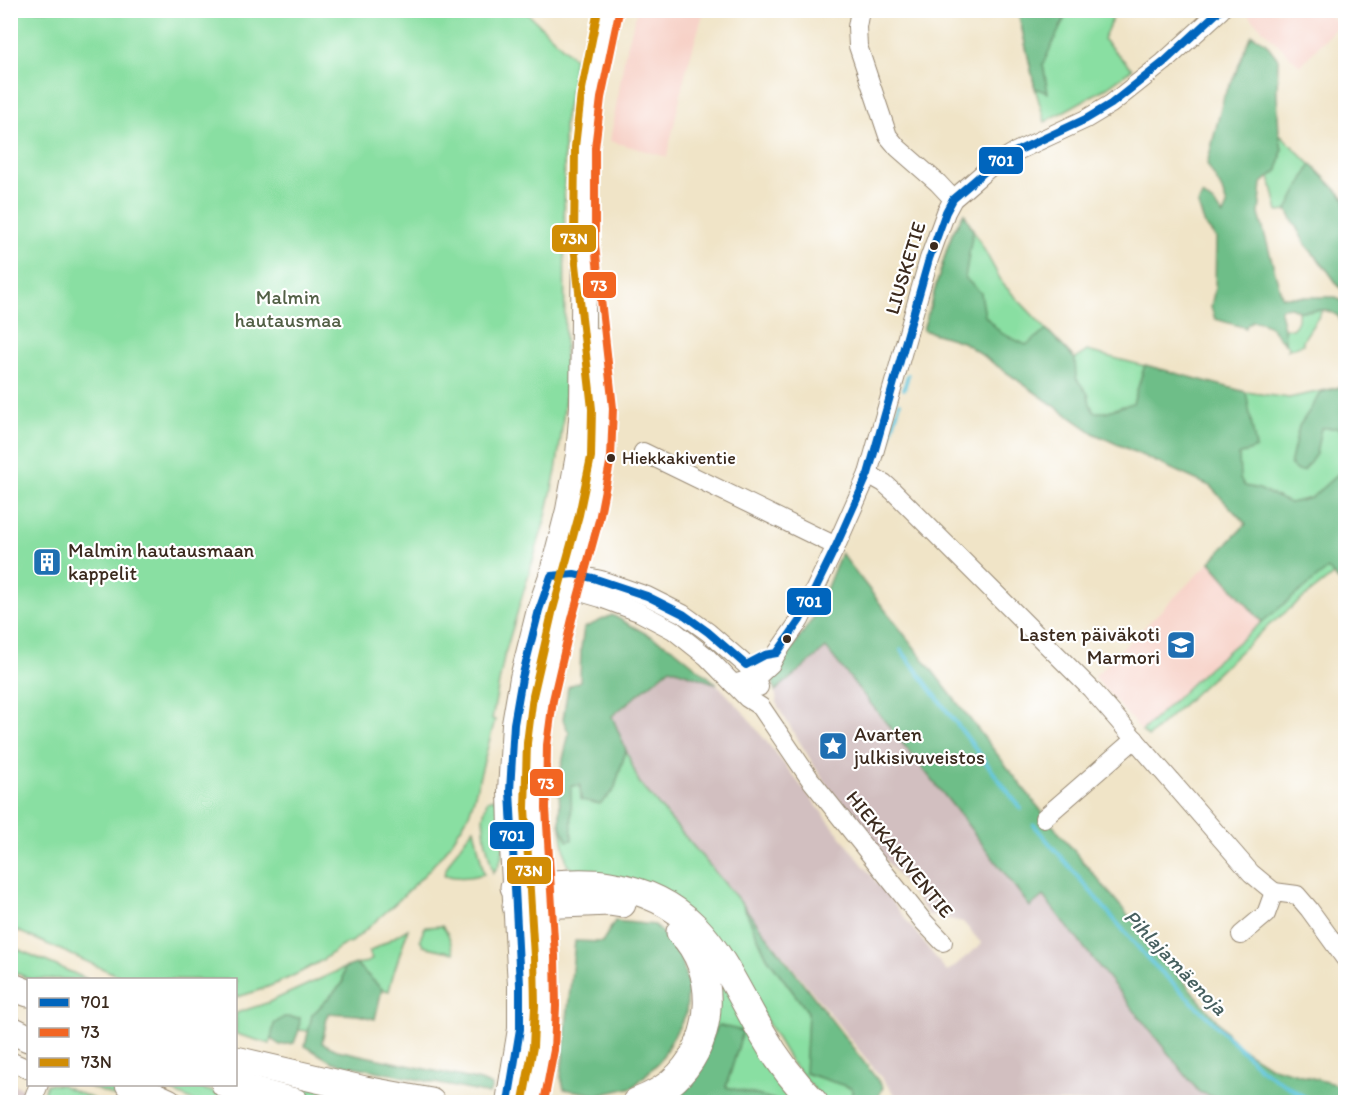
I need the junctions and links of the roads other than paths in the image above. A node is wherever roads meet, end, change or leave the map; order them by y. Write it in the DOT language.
graph roads {
  1 [pos="609,10"];
  2 [pos="860,10"];
  3 [pos="1221,10"];
  4 [pos="953,199"];
  5 [pos="643,452"];
  6 [pos="868,474"];
  7 [pos="836,546"];
  8 [pos="565,579"];
  9 [pos="751,672"];
  10 [pos="733,684"];
  11 [pos="761,707"];
  12 [pos="1135,739"];
  13 [pos="1044,818"];
  14 [pos="1274,892"];
  15 [pos="527,896"];
  16 [pos="1242,935"];
  17 [pos="944,942"];
  18 [pos="1346,960"];
  19 [pos="10,986"];
  20 [pos="27,993"];
  21 [pos="10,1015"];
  22 [pos="27,1022"];
  23 [pos="10,1029"];
  24 [pos="27,1038"];
  25 [pos="237,1060"];
  26 [pos="10,1061"];
  27 [pos="27,1069"];
  28 [pos="38,1086"];
  29 [pos="133,1086"];
  30 [pos="233,1086"];
  31 [pos="32,1102"];
  32 [pos="168,1102"];
  33 [pos="295,1102"];
  34 [pos="431,1102"];
  35 [pos="508,1102"];
  36 [pos="533,1102"];
  37 [pos="636,1102"];
  38 [pos="814,1102"];
  1 -- 8 [label="main road"];
  2 -- 4 [label="street"];
  3 -- 4 [label="street, LIUSKETIE"];
  4 -- 6 [label="street, LIUSKETIE"];
  5 -- 7 [label="street"];
  6 -- 7 [label="street, LIUSKETIE"];
  6 -- 12 [label="street"];
  7 -- 9 [label="street, LIUSKETIE"];
  8 -- 9 [label="street"];
  8 -- 10 [label="street, HIEKKAKIVENTIE"];
  8 -- 15 [label="main road"];
  9 -- 10 [label="street"];
  9 -- 11 [label="street, HIEKKAKIVENTIE"];
  10 -- 11 [label="street, HIEKKAKIVENTIE"];
  11 -- 17 [label="street, HIEKKAKIVENTIE"];
  12 -- 13 [label="street"];
  12 -- 14 [label="street"];
  14 -- 16 [label="street"];
  14 -- 18 [label="street"];
  15 -- 35 [label="main road"];
  15 -- 36 [label="main road"];
  15 -- 37 [label="highway"];
  15 -- 38 [label="highway"];
  19 -- 20 [label="highway"];
  21 -- 22 [label="highway"];
  23 -- 24 [label="highway"];
  25 -- 34 [label="highway"];
  26 -- 27 [label="street"];
  28 -- 31 [label="street"];
  29 -- 32 [label="highway"];
  30 -- 33 [label="highway"];
}
